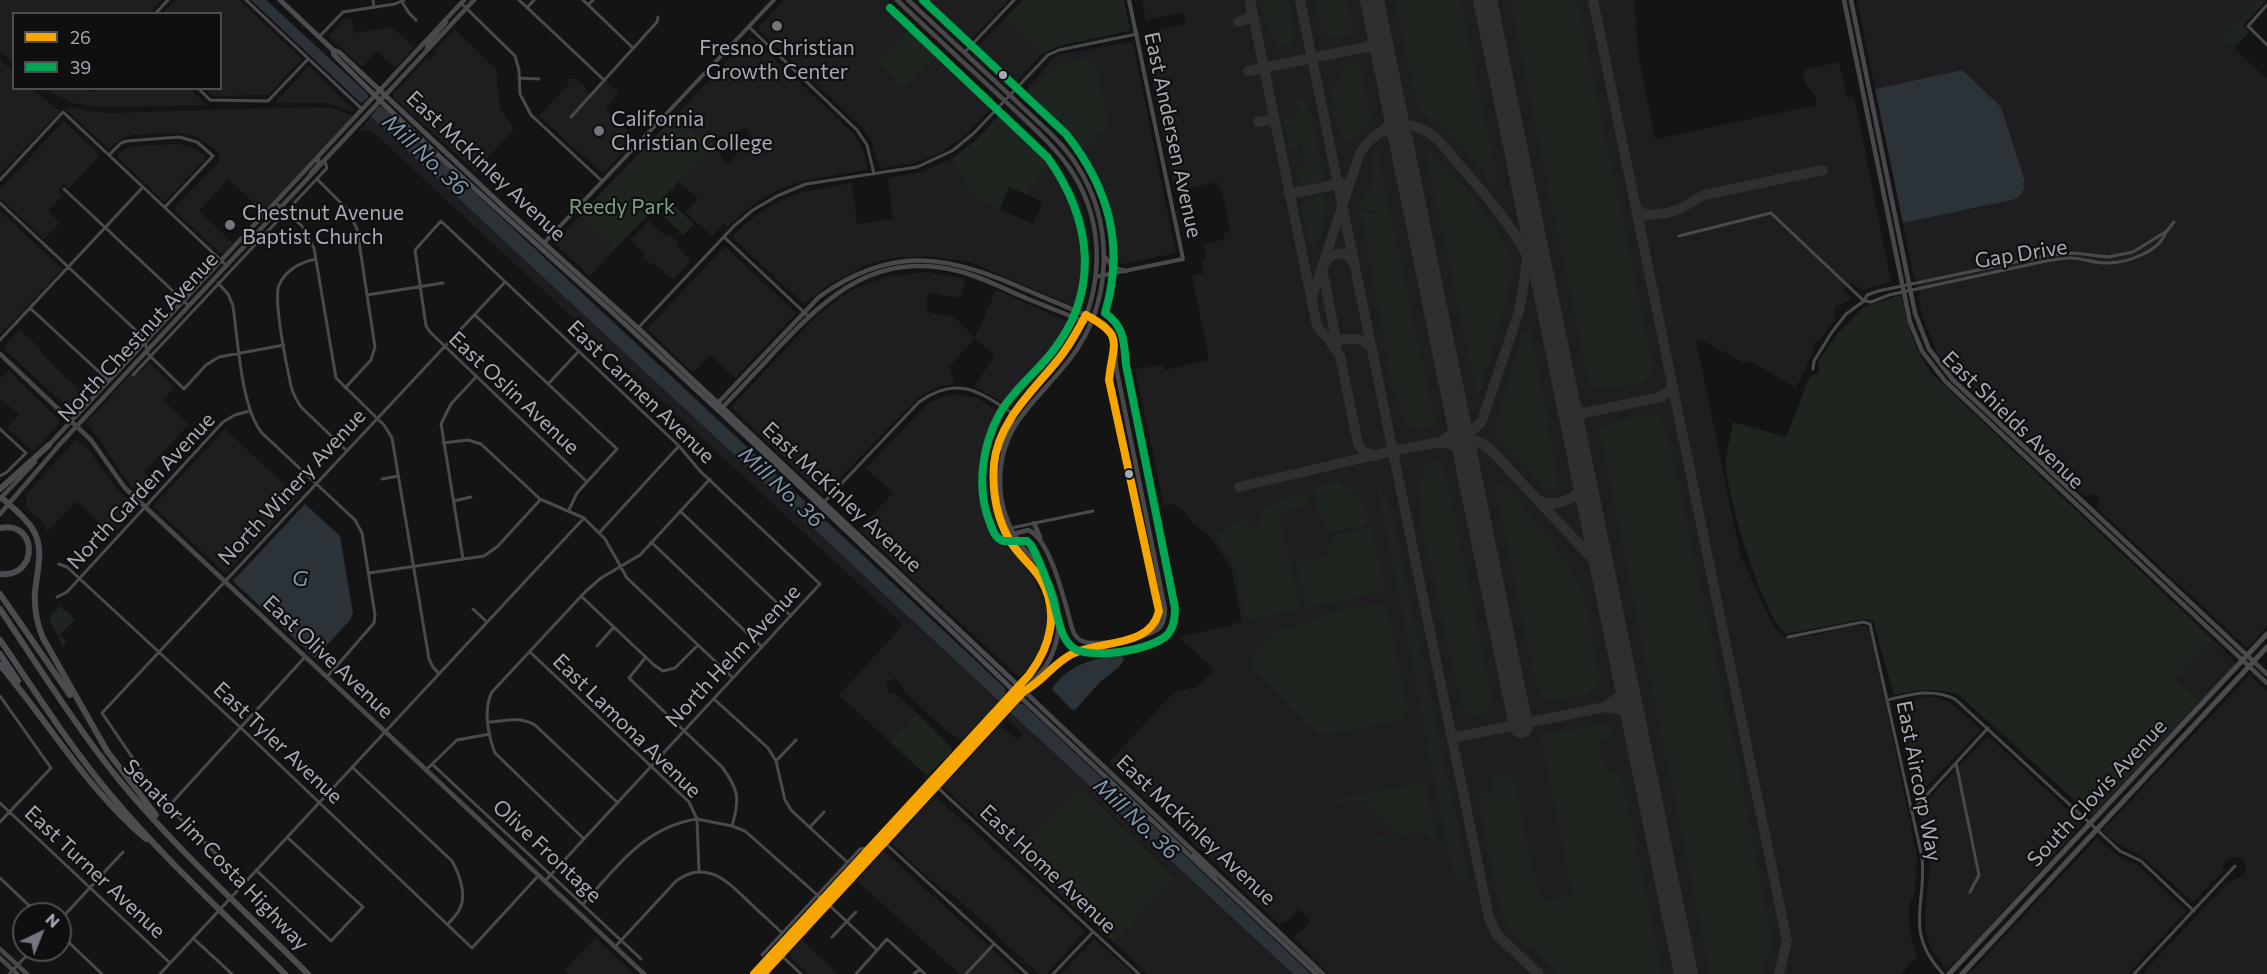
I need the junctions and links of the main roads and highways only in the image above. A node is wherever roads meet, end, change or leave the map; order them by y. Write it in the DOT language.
graph roads {
  1 [pos="280,0"];
  2 [pos="474,0"];
  3 [pos="897,0"];
  4 [pos="908,0"];
  5 [pos="1844,0"];
  6 [pos="1851,0"];
  7 [pos="463,2"];
  8 [pos="450,15"];
  9 [pos="427,50"];
  10 [pos="378,98"];
  11 [pos="364,107"];
  12 [pos="361,121"];
  13 [pos="415,133"];
  14 [pos="318,159"];
  15 [pos="1069,167"];
  16 [pos="464,169"];
  17 [pos="309,178"];
  18 [pos="1094,199"];
  19 [pos="542,246"];
  20 [pos="1104,256"];
  21 [pos="1126,271"];
  22 [pos="602,304"];
  23 [pos="806,314"];
  24 [pos="1086,315"];
  25 [pos="1092,318"];
  26 [pos="1083,322"];
  27 [pos="1090,324"];
  28 [pos="638,328"];
  29 [pos="1115,351"];
  30 [pos="0,354"];
  31 [pos="718,408"];
  32 [pos="1012,414"];
  33 [pos="72,421"];
  34 [pos="77,426"];
  35 [pos="49,445"];
  36 [pos="1002,458"];
  37 [pos="788,477"];
  38 [pos="0,489"];
  39 [pos="1,499"];
  40 [pos="824,502"];
  41 [pos="9,504"];
  42 [pos="2085,508"];
  43 [pos="0,513"];
  44 [pos="1145,513"];
  45 [pos="1138,514"];
  46 [pos="1034,523"];
  47 [pos="0,528"];
  48 [pos="1005,531"];
  49 [pos="1014,534"];
  50 [pos="1045,548"];
  51 [pos="0,574"];
  52 [pos="905,587"];
  53 [pos="2164,587"];
  54 [pos="0,594"];
  55 [pos="0,609"];
  56 [pos="2202,614"];
  57 [pos="948,618"];
  58 [pos="2267,634"];
  59 [pos="1146,635"];
  60 [pos="0,640"];
  61 [pos="1105,643"];
  62 [pos="2267,647"];
  63 [pos="0,654"];
  64 [pos="2245,658"];
  65 [pos="2252,664"];
  66 [pos="0,665"];
  67 [pos="2267,674"];
  68 [pos="2267,683"];
  69 [pos="1017,688"];
  70 [pos="1022,693"];
  71 [pos="40,715"];
  72 [pos="97,735"];
  73 [pos="906,808"];
  74 [pos="878,839"];
  75 [pos="884,842"];
  76 [pos="1183,850"];
  77 [pos="183,871"];
  78 [pos="857,872"];
  79 [pos="1220,875"];
  80 [pos="214,880"];
  81 [pos="1220,884"];
  82 [pos="825,902"];
  83 [pos="1263,915"];
  84 [pos="804,920"];
  85 [pos="1282,939"];
  86 [pos="0,949"];
  87 [pos="781,955"];
  88 [pos="0,958"];
  89 [pos="13,973"];
  90 [pos="306,973"];
  91 [pos="27,974"];
  92 [pos="285,974"];
  93 [pos="644,974"];
  94 [pos="754,974"];
  95 [pos="763,974"];
  96 [pos="1316,974"];
  97 [pos="1323,974"];
  98 [pos="1949,974"];
  99 [pos="1962,974"];
  1 -- 10 [label="main road, East McKinley Avenue"];
  2 -- 9 [label="main road, North Chestnut Avenue"];
  3 -- 15 [label="main road"];
  4 -- 18 [label="main road"];
  5 -- 42 [label="main road, East Shields Avenue"];
  6 -- 42 [label="main road, East Shields Avenue"];
  7 -- 8 [label="main road, North Chestnut Avenue"];
  8 -- 9 [label="main road"];
  8 -- 10 [label="main road, North Chestnut Avenue"];
  9 -- 10 [label="main road, North Chestnut Avenue"];
  10 -- 11 [label="main road, North Chestnut Avenue"];
  10 -- 12 [label="main road, North Chestnut Avenue"];
  10 -- 13 [label="main road, East McKinley Avenue"];
  10 -- 16 [label="main road, East McKinley Avenue"];
  11 -- 12 [label="main road"];
  11 -- 14 [label="main road, North Chestnut Avenue"];
  12 -- 17 [label="main road, North Chestnut Avenue"];
  13 -- 16 [label="main road"];
  13 -- 19 [label="main road, East McKinley Avenue"];
  14 -- 17 [label="main road"];
  14 -- 33 [label="main road, North Chestnut Avenue"];
  15 -- 18 [label="main road"];
  15 -- 24 [label="main road"];
  16 -- 19 [label="main road, East McKinley Avenue"];
  17 -- 34 [label="main road, North Chestnut Avenue"];
  18 -- 20 [label="main road"];
  19 -- 22 [label="main road, East McKinley Avenue"];
  19 -- 28 [label="main road, East McKinley Avenue"];
  20 -- 21 [label="main road"];
  20 -- 25 [label="main road"];
  22 -- 28 [label="main road"];
  22 -- 31 [label="main road, East McKinley Avenue"];
  23 -- 24 [label="main road"];
  23 -- 26 [label="main road"];
  23 -- 31 [label="main road"];
  24 -- 25 [label="main road"];
  24 -- 26 [label="main road"];
  25 -- 27 [label="main road"];
  25 -- 29 [label="main road"];
  26 -- 27 [label="main road"];
  26 -- 32 [label="main road"];
  27 -- 36 [label="main road"];
  28 -- 31 [label="main road, East McKinley Avenue"];
  29 -- 44 [label="main road"];
  29 -- 45 [label="main road"];
  30 -- 33 [label="main road, East Olive Avenue"];
  31 -- 37 [label="main road, East McKinley Avenue"];
  31 -- 40 [label="main road, East McKinley Avenue"];
  32 -- 36 [label="main road"];
  32 -- 48 [label="main road"];
  33 -- 34 [label="main road, East Olive Avenue"];
  33 -- 35 [label="main road, North Chestnut Avenue"];
  34 -- 41 [label="main road, North Chestnut Avenue"];
  34 -- 93 [label="main road, East Olive Avenue"];
  35 -- 38 [label="highway"];
  35 -- 39 [label="main road, North Chestnut Avenue"];
  36 -- 49 [label="main road"];
  37 -- 40 [label="main road"];
  37 -- 52 [label="main road, East McKinley Avenue"];
  39 -- 41 [label="highway"];
  40 -- 57 [label="main road, East McKinley Avenue"];
  41 -- 43 [label="main road, North Chestnut Avenue"];
  41 -- 72 [label="highway"];
  42 -- 53 [label="main road, East Shields Avenue"];
  42 -- 56 [label="main road, East Shields Avenue"];
  44 -- 45 [label="main road"];
  44 -- 59 [label="main road"];
  45 -- 59 [label="main road"];
  46 -- 50 [label="main road"];
  47 -- 51 [label="highway"];
  48 -- 49 [label="main road"];
  48 -- 69 [label="main road"];
  49 -- 50 [label="main road"];
  49 -- 70 [label="main road"];
  50 -- 61 [label="main road"];
  52 -- 57 [label="main road"];
  52 -- 69 [label="main road, East McKinley Avenue"];
  53 -- 56 [label="main road"];
  53 -- 64 [label="main road, East Shields Avenue"];
  54 -- 72 [label="highway"];
  55 -- 80 [label="highway, Senator Jim Costa Highway"];
  56 -- 64 [label="main road, East Shields Avenue"];
  57 -- 69 [label="main road, East McKinley Avenue"];
  58 -- 64 [label="main road, South Clovis Avenue"];
  59 -- 61 [label="main road"];
  60 -- 77 [label="highway, Senator Jim Costa Highway"];
  61 -- 70 [label="main road"];
  62 -- 65 [label="main road, South Clovis Avenue"];
  63 -- 71 [label="highway"];
  64 -- 65 [label="main road, East Shields Avenue"];
  64 -- 98 [label="main road, South Clovis Avenue"];
  65 -- 67 [label="main road, East Shields Avenue"];
  65 -- 68 [label="main road, East Shields Avenue"];
  65 -- 99 [label="main road, South Clovis Avenue"];
  66 -- 71 [label="highway"];
  69 -- 70 [label="main road, East McKinley Avenue"];
  69 -- 73 [label="main road"];
  70 -- 75 [label="main road"];
  70 -- 76 [label="main road, East McKinley Avenue"];
  70 -- 79 [label="main road, East McKinley Avenue"];
  71 -- 77 [label="highway"];
  72 -- 80 [label="highway"];
  73 -- 74 [label="main road"];
  73 -- 75 [label="main road"];
  74 -- 78 [label="main road"];
  74 -- 82 [label="main road"];
  75 -- 78 [label="main road"];
  76 -- 79 [label="main road"];
  76 -- 81 [label="main road, East McKinley Avenue"];
  77 -- 92 [label="highway, Senator Jim Costa Highway"];
  78 -- 82 [label="main road"];
  79 -- 83 [label="main road, East McKinley Avenue"];
  80 -- 90 [label="highway, Senator Jim Costa Highway"];
  81 -- 83 [label="main road"];
  81 -- 85 [label="main road, East McKinley Avenue"];
  82 -- 84 [label="main road"];
  82 -- 87 [label="main road"];
  83 -- 85 [label="main road, East McKinley Avenue"];
  84 -- 87 [label="main road"];
  84 -- 94 [label="main road"];
  85 -- 96 [label="main road, East McKinley Avenue"];
  85 -- 97 [label="main road, East McKinley Avenue"];
  86 -- 91 [label="main road"];
  87 -- 95 [label="main road"];
  88 -- 89 [label="main road"];
}
